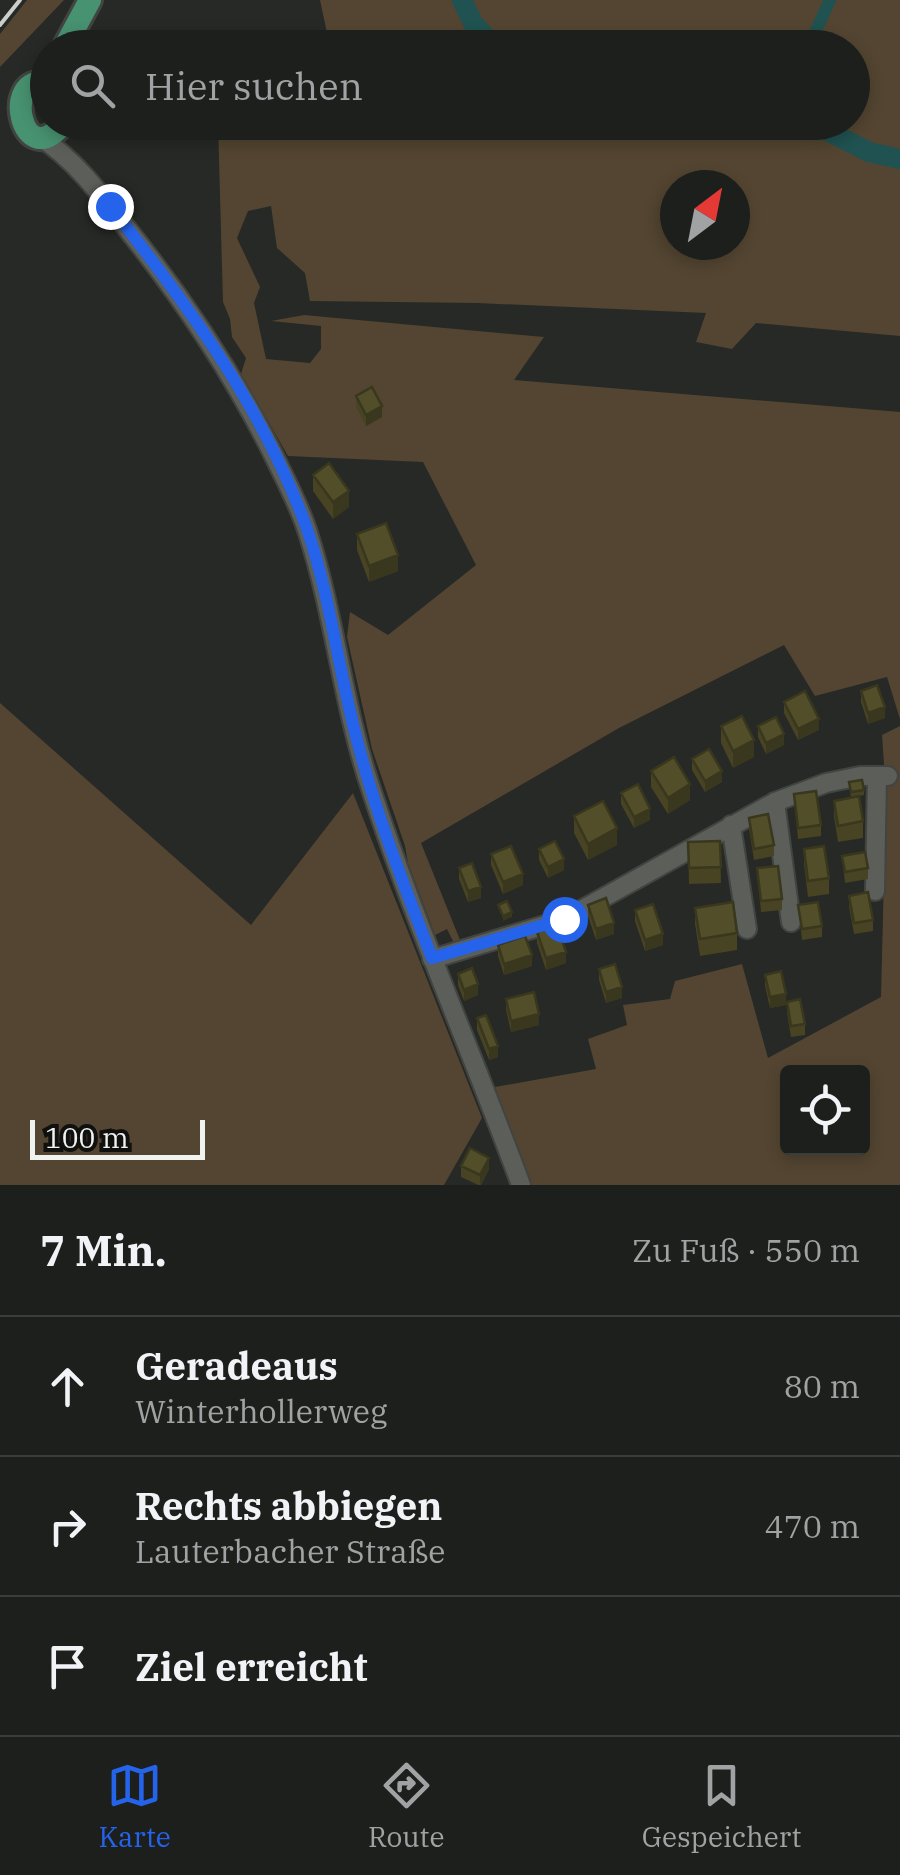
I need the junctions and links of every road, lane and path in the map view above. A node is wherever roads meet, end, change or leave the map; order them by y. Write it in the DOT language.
graph roads {
  1 [pos="90,0"];
  2 [pos="74,30"];
  3 [pos="30,85"];
  4 [pos="15,127"];
  5 [pos="40,140"];
  6 [pos="65,140"];
  7 [pos="66,154"];
  8 [pos="775,802"];
  9 [pos="731,826"];
  10 [pos="875,891"];
  11 [pos="791,922"];
  12 [pos="747,929"];
  13 [pos="432,958"];
  14 [pos="519,1184"];
  1 -- 2 [label="main road"];
  3 -- 4 [label="main road"];
  5 -- 7 [label="street"];
  6 -- 7 [label="street"];
  7 -- 13 [label="street"];
  8 -- 9 [label="street"];
  8 -- 10 [label="street"];
  8 -- 11 [label="street"];
  9 -- 12 [label="street"];
  9 -- 13 [label="street"];
  13 -- 14 [label="street"];
}
